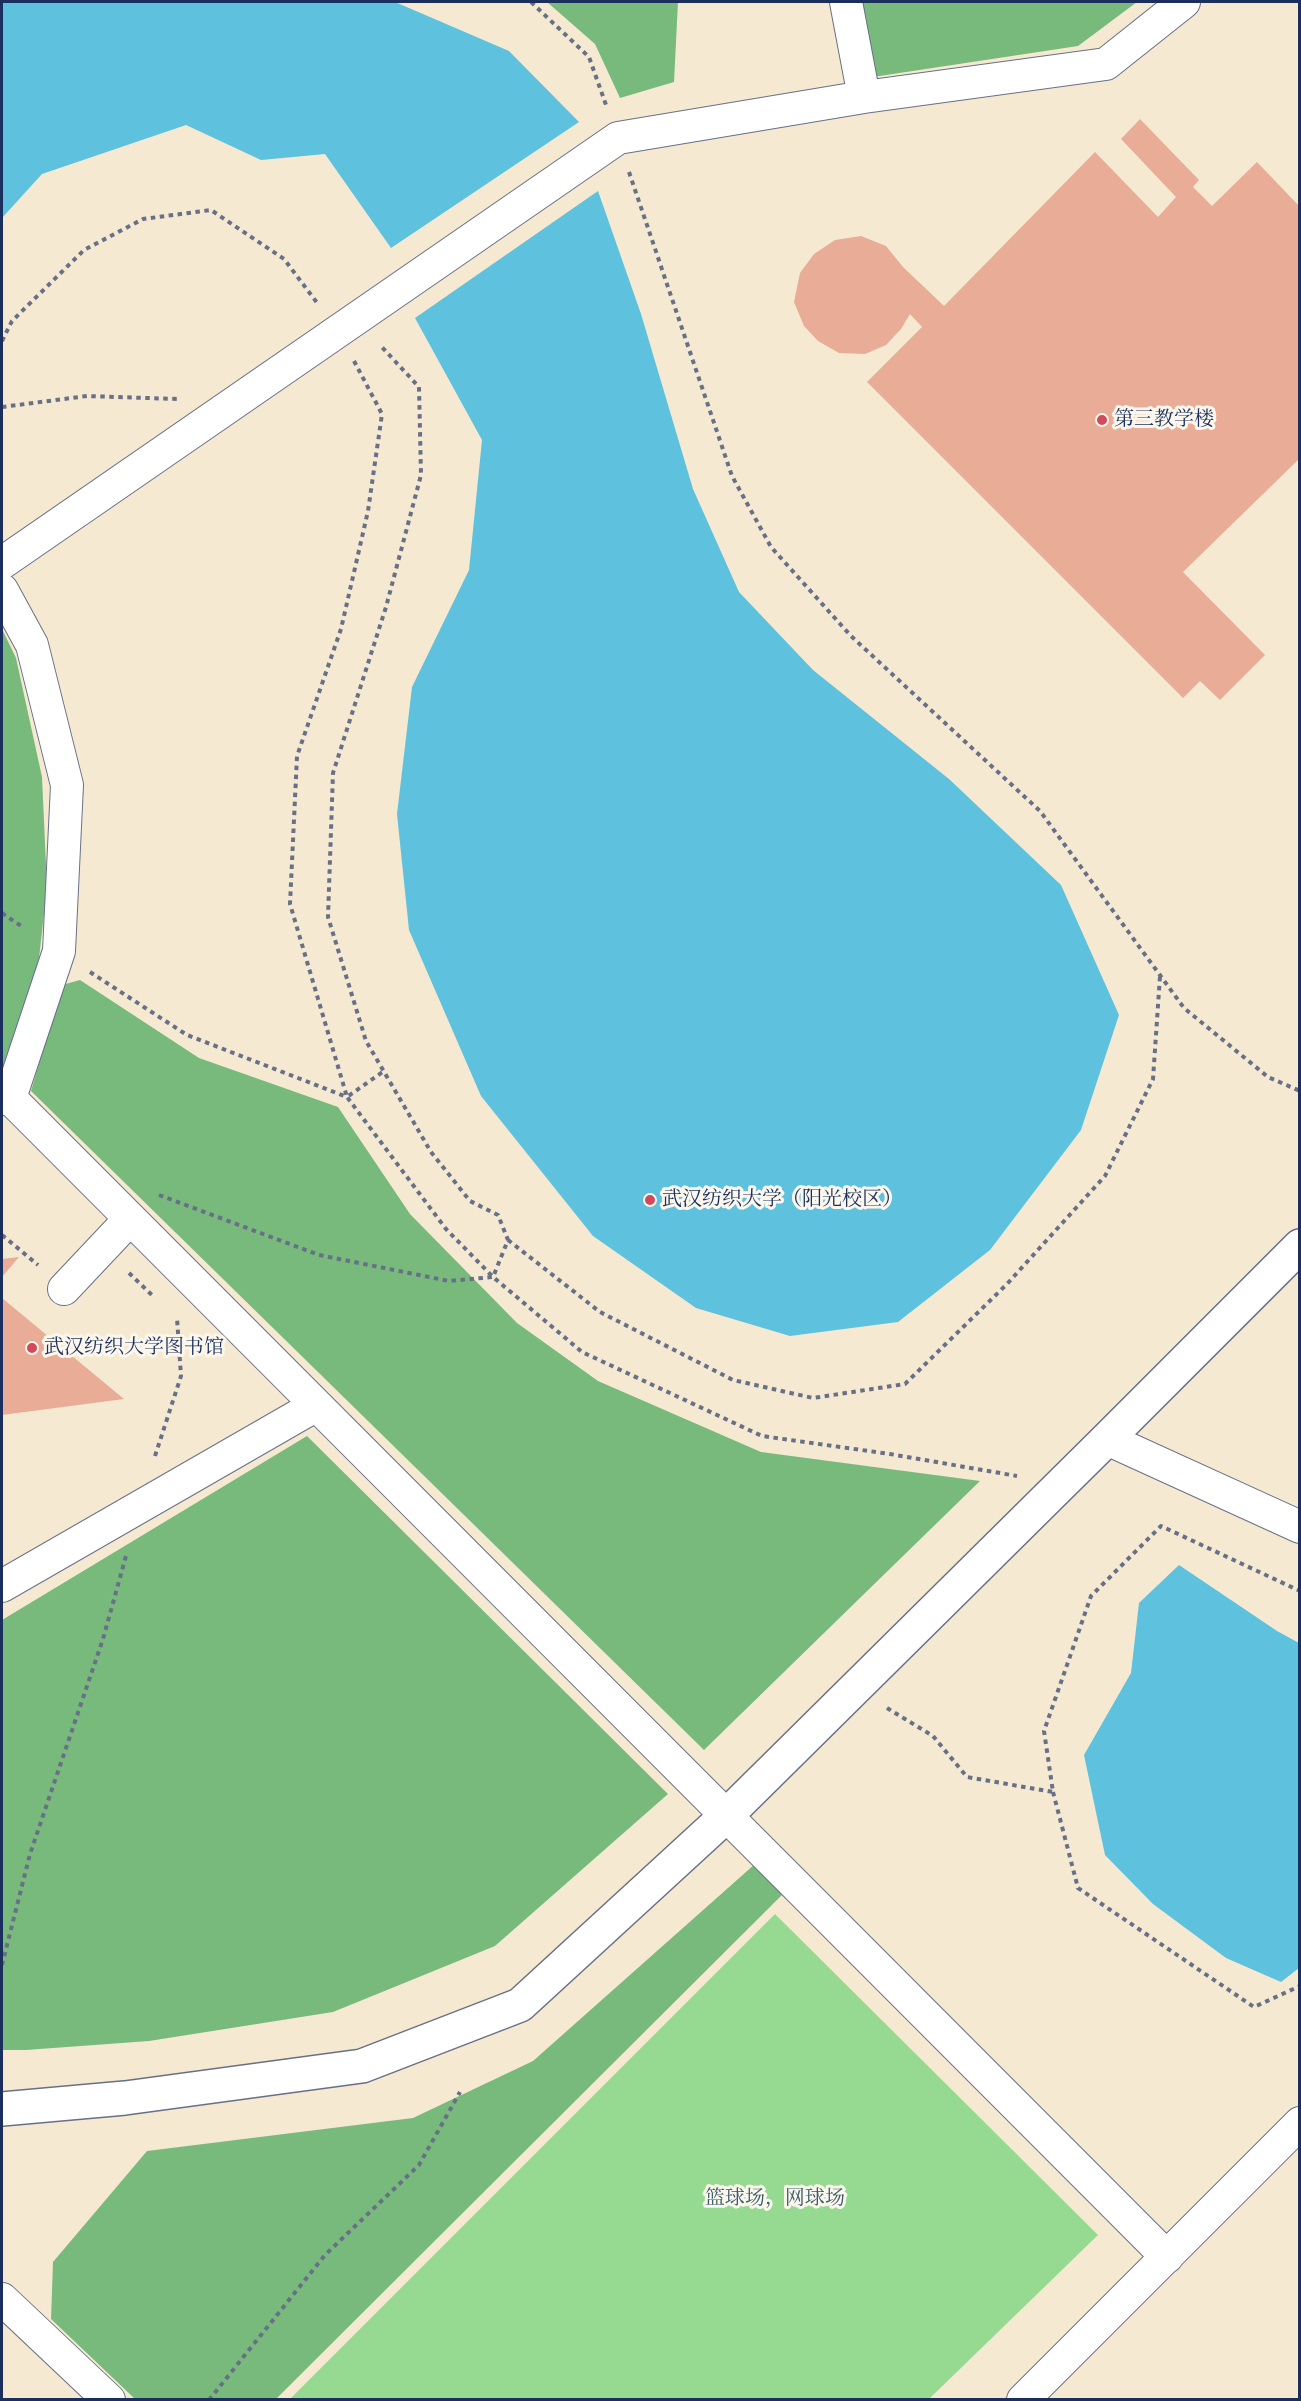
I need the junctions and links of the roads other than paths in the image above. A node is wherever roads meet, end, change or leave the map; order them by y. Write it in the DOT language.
graph roads {
  1 [pos="846,2"];
  2 [pos="1184,2"];
  3 [pos="864,97"];
  4 [pos="2,562"];
  5 [pos="2,590"];
  6 [pos="6,1099"];
  7 [pos="130,1219"];
  8 [pos="1299,1246"];
  9 [pos="53,1279"];
  10 [pos="315,1406"];
  11 [pos="1107,1439"];
  12 [pos="1299,1527"];
  13 [pos="2,1586"];
  14 [pos="727,1815"];
  15 [pos="2,2109"];
  16 [pos="1299,2123"];
  17 [pos="1167,2257"];
  18 [pos="2,2299"];
  19 [pos="109,2400"];
  20 [pos="1023,2400"];
  1 -- 3 [label="street"];
  2 -- 3 [label="street"];
  3 -- 4 [label="street"];
  5 -- 6 [label="street"];
  6 -- 7 [label="street"];
  7 -- 9 [label="street"];
  7 -- 10 [label="street"];
  8 -- 11 [label="main road"];
  10 -- 13 [label="street"];
  10 -- 14 [label="street"];
  11 -- 12 [label="street"];
  11 -- 14 [label="main road"];
  14 -- 15 [label="main road"];
  14 -- 17 [label="street"];
  16 -- 17 [label="street"];
  17 -- 20 [label="street"];
  18 -- 19 [label="street"];
}
